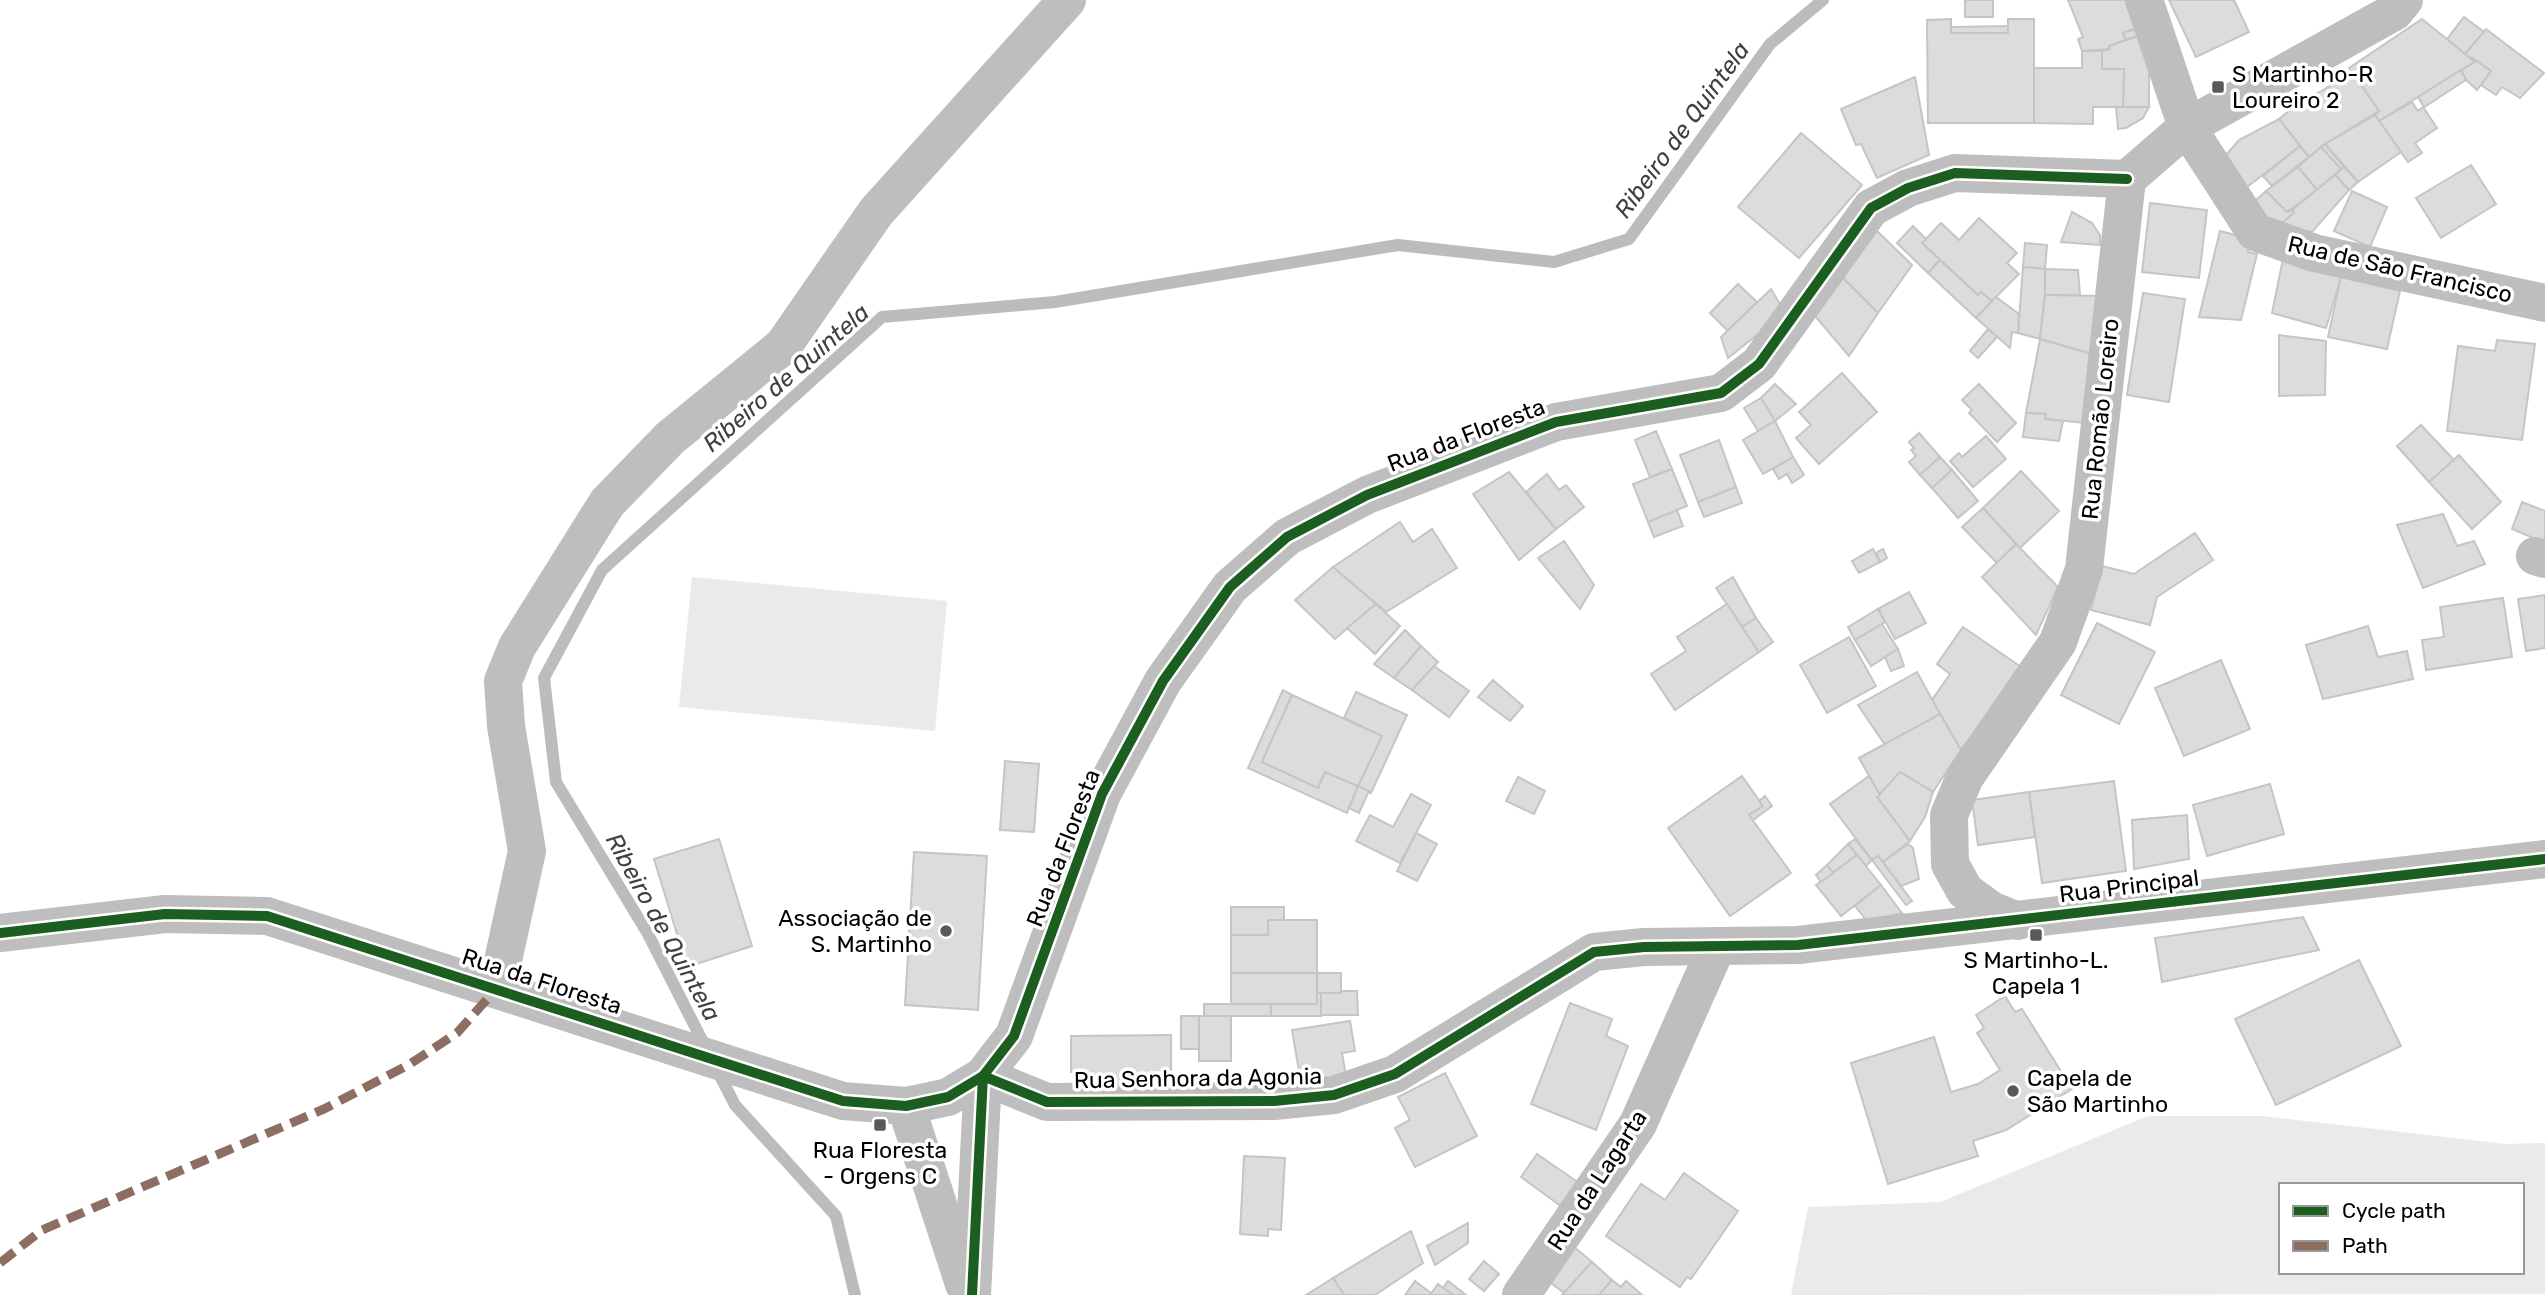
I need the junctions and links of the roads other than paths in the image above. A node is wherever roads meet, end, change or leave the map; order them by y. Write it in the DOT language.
graph roads {
  1 [pos="1067,0"];
  2 [pos="2144,0"];
  3 [pos="2404,0"];
  4 [pos="2187,127"];
  5 [pos="2127,178"];
  6 [pos="2545,303"];
  7 [pos="2545,859"];
  8 [pos="2018,921"];
  9 [pos="0,933"];
  10 [pos="1717,946"];
  11 [pos="496,988"];
  12 [pos="983,1076"];
  13 [pos="906,1106"];
  14 [pos="970,1295"];
  15 [pos="1521,1295"];
  1 -- 11 [label="street"];
  2 -- 4 [label="street"];
  3 -- 4 [label="street"];
  4 -- 5 [label="street"];
  4 -- 6 [label="street, Rua de São Francisco"];
  5 -- 8 [label="street, Rua Romão Loreiro"];
  5 -- 12 [label="street, Rua da Floresta"];
  7 -- 8 [label="street, Rua Principal"];
  8 -- 10 [label="street, Rua Principal"];
  9 -- 11 [label="street, Rua da Floresta"];
  10 -- 12 [label="street, Rua Senhora da Agonia"];
  10 -- 15 [label="street, Rua da Lagarta"];
  11 -- 13 [label="street, Rua da Floresta"];
  12 -- 13 [label="street, Rua da Floresta"];
  12 -- 14 [label="street"];
  13 -- 14 [label="street"];
}
